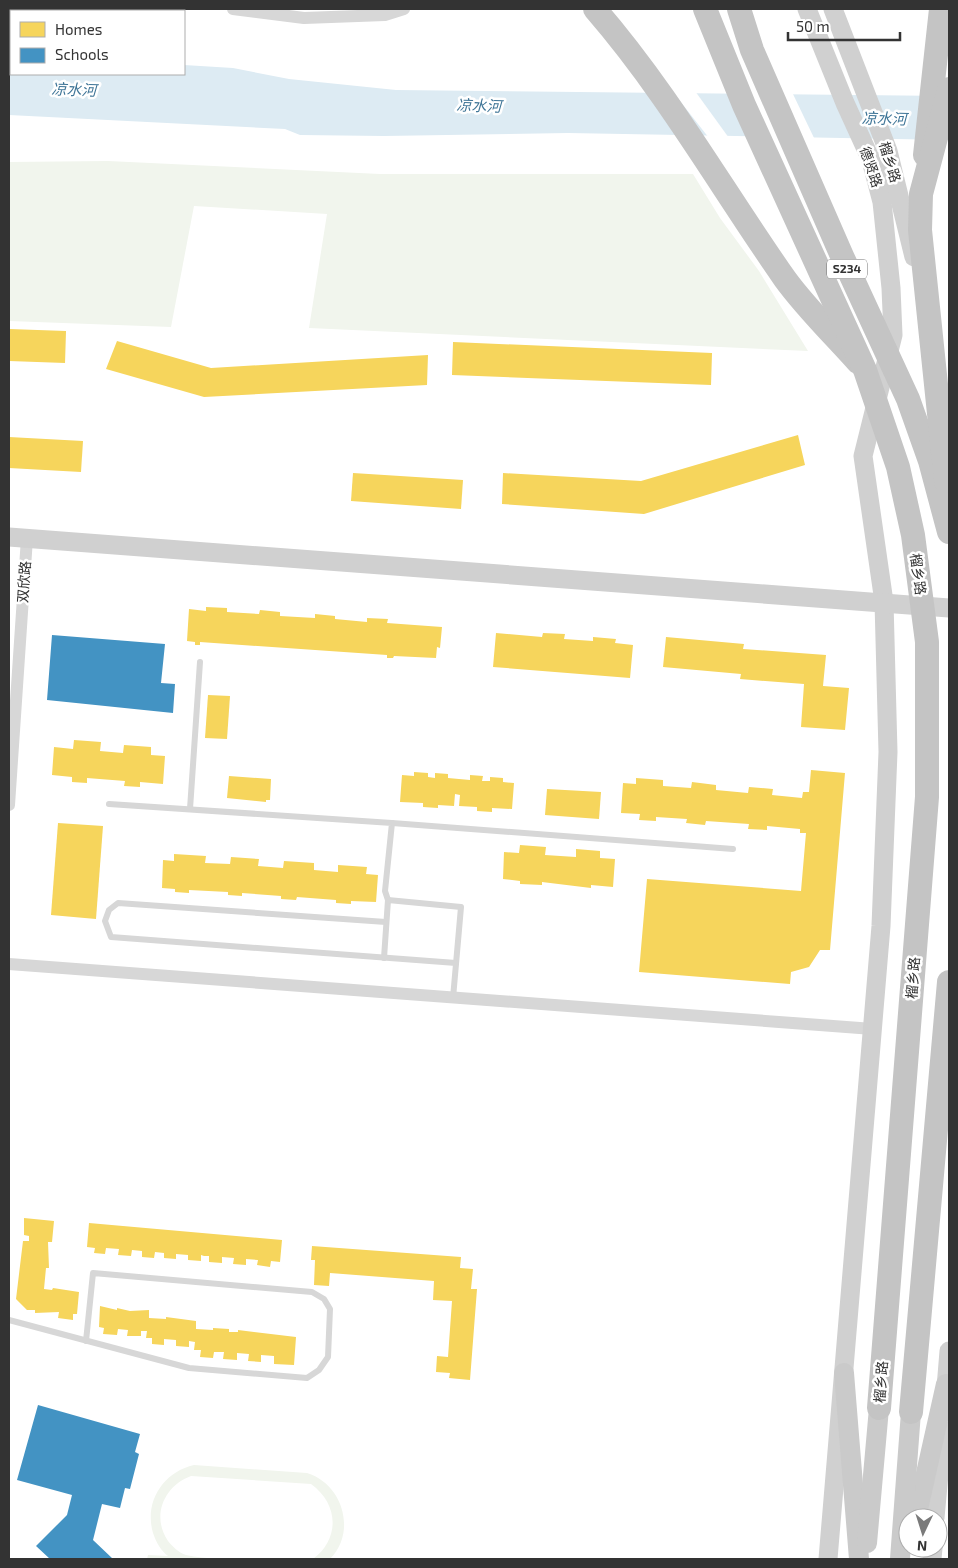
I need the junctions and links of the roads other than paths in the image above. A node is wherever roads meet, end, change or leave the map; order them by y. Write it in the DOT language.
graph roads {
  1 [pos="233,9"];
  2 [pos="404,9"];
  3 [pos="595,9"];
  4 [pos="705,9"];
  5 [pos="739,9"];
  6 [pos="807,9"];
  7 [pos="833,9"];
  8 [pos="940,9"];
  9 [pos="949,89"];
  10 [pos="921,194"];
  11 [pos="865,370"];
  12 [pos="949,440"];
  13 [pos="949,528"];
  14 [pos="949,532"];
  15 [pos="18,537"];
  16 [pos="884,602"];
  17 [pos="949,608"];
  18 [pos="200,662"];
  19 [pos="109,804"];
  20 [pos="9,806"];
  21 [pos="190,809"];
  22 [pos="392,822"];
  23 [pos="733,849"];
  24 [pos="388,900"];
  25 [pos="386,922"];
  26 [pos="384,958"];
  27 [pos="456,963"];
  28 [pos="9,964"];
  29 [pos="949,982"];
  30 [pos="453,998"];
  31 [pos="872,1029"];
  32 [pos="9,1320"];
  33 [pos="86,1342"];
  34 [pos="949,1351"];
  35 [pos="844,1373"];
  36 [pos="946,1384"];
  37 [pos="879,1408"];
  38 [pos="912,1412"];
  39 [pos="918,1508"];
  40 [pos="937,1508"];
  41 [pos="828,1559"];
  42 [pos="859,1559"];
  43 [pos="866,1559"];
  44 [pos="900,1559"];
  1 -- 2 [label="street"];
  3 -- 11 [label="highway, bridge"];
  4 -- 11 [label="highway, 榴乡路 / S234, bridge"];
  5 -- 13 [label="highway, S234, bridge"];
  6 -- 16 [label="street, 德贤路"];
  7 -- 12 [label="street, 榴乡路"];
  8 -- 10 [label="highway, bridge"];
  9 -- 10 [label="highway, bridge"];
  10 -- 13 [label="highway, bridge"];
  11 -- 37 [label="highway, 榴乡路 / S234, bridge"];
  13 -- 14 [label="highway, S234, bridge"];
  15 -- 16 [label="street"];
  15 -- 20 [label="street, 双欣路"];
  16 -- 17 [label="street"];
  16 -- 31 [label="street"];
  18 -- 21 [label="lane"];
  19 -- 21 [label="lane"];
  21 -- 22 [label="lane"];
  22 -- 23 [label="lane"];
  22 -- 24 [label="lane"];
  24 -- 25 [label="lane"];
  24 -- 27 [label="lane"];
  25 -- 26 [label="lane"];
  25 -- 26 [label="lane"];
  26 -- 27 [label="lane"];
  27 -- 30 [label="lane"];
  28 -- 30 [label="street"];
  29 -- 38 [label="highway"];
  30 -- 31 [label="street"];
  31 -- 35 [label="street"];
  32 -- 33 [label="lane"];
  33 -- 33 [label="lane"];
  34 -- 36 [label="street"];
  35 -- 41 [label="street"];
  35 -- 42 [label="main road"];
  36 -- 39 [label="main road"];
  36 -- 40 [label="street"];
  37 -- 43 [label="main road, 榴乡路"];
  38 -- 44 [label="main road"];
}
